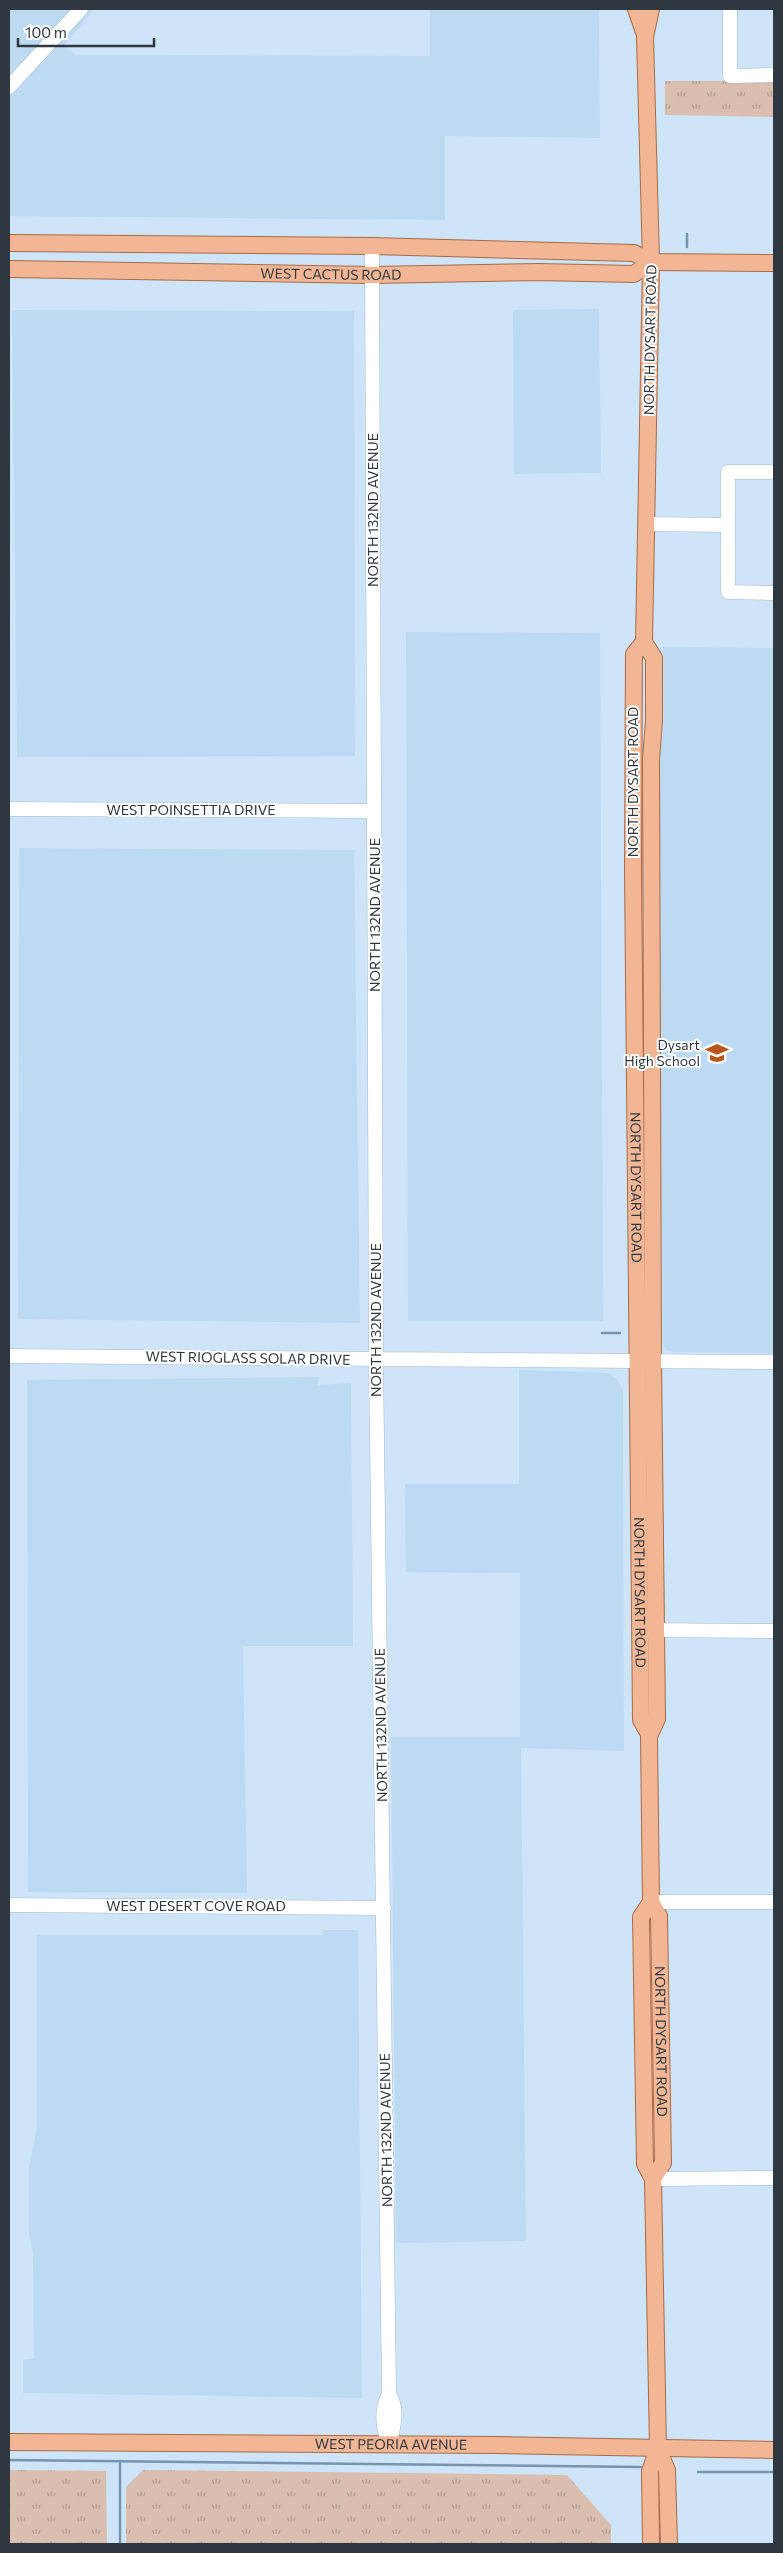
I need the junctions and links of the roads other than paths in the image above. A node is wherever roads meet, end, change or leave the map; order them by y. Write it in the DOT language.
graph roads {
  1 [pos="81,9"];
  2 [pos="636,9"];
  3 [pos="651,9"];
  4 [pos="730,9"];
  5 [pos="645,37"];
  6 [pos="774,76"];
  7 [pos="9,87"];
  8 [pos="9,243"];
  9 [pos="372,246"];
  10 [pos="652,262"];
  11 [pos="774,263"];
  12 [pos="9,269"];
  13 [pos="372,276"];
  14 [pos="774,472"];
  15 [pos="646,524"];
  16 [pos="728,525"];
  17 [pos="774,593"];
  18 [pos="644,642"];
  19 [pos="654,658"];
  20 [pos="633,707"];
  21 [pos="9,808"];
  22 [pos="374,811"];
  23 [pos="9,1356"];
  24 [pos="376,1359"];
  25 [pos="645,1361"];
  26 [pos="774,1362"];
  27 [pos="648,1630"];
  28 [pos="774,1631"];
  29 [pos="651,1902"];
  30 [pos="774,1902"];
  31 [pos="9,1906"];
  32 [pos="384,1908"];
  33 [pos="774,2178"];
  34 [pos="653,2179"];
  35 [pos="9,2442"];
  36 [pos="389,2445"];
  37 [pos="658,2449"];
  38 [pos="774,2450"];
  39 [pos="651,2544"];
  40 [pos="669,2544"];
  1 -- 7 [label="street"];
  2 -- 5 [label="main road, NORTH DYSART ROAD"];
  3 -- 5 [label="main road, NORTH DYSART ROAD"];
  4 -- 6 [label="street"];
  5 -- 10 [label="main road, NORTH DYSART ROAD"];
  8 -- 9 [label="main road, WEST CACTUS ROAD"];
  9 -- 10 [label="main road, WEST CACTUS ROAD"];
  9 -- 13 [label="street, NORTH 132ND AVENUE"];
  10 -- 11 [label="main road, WEST CACTUS ROAD"];
  10 -- 13 [label="main road, WEST CACTUS ROAD"];
  10 -- 15 [label="main road, NORTH DYSART ROAD"];
  12 -- 13 [label="main road, WEST CACTUS ROAD"];
  13 -- 22 [label="street, NORTH 132ND AVENUE"];
  14 -- 16 [label="street"];
  15 -- 16 [label="street"];
  15 -- 18 [label="main road, NORTH DYSART ROAD"];
  16 -- 17 [label="street"];
  18 -- 19 [label="main road"];
  18 -- 20 [label="main road, NORTH DYSART ROAD"];
  19 -- 20 [label="main road"];
  19 -- 25 [label="main road, NORTH DYSART ROAD"];
  20 -- 25 [label="main road, NORTH DYSART ROAD"];
  21 -- 22 [label="street, WEST POINSETTIA DRIVE"];
  22 -- 24 [label="street, NORTH 132ND AVENUE"];
  23 -- 24 [label="street, WEST RIOGLASS SOLAR DRIVE"];
  24 -- 25 [label="street, WEST RIOGLASS SOLAR DRIVE"];
  24 -- 32 [label="street, NORTH 132ND AVENUE"];
  25 -- 26 [label="street, WEST RIOGLASS SOLAR DRIVE"];
  25 -- 27 [label="main road, NORTH DYSART ROAD"];
  27 -- 28 [label="street"];
  27 -- 29 [label="main road, NORTH DYSART ROAD"];
  29 -- 30 [label="street"];
  29 -- 34 [label="main road, NORTH DYSART ROAD"];
  31 -- 32 [label="street, WEST DESERT COVE ROAD"];
  32 -- 36 [label="street, NORTH 132ND AVENUE"];
  33 -- 34 [label="street"];
  34 -- 37 [label="main road, NORTH DYSART ROAD"];
  35 -- 36 [label="main road, WEST PEORIA AVENUE"];
  36 -- 37 [label="main road, WEST PEORIA AVENUE"];
  37 -- 38 [label="main road, WEST PEORIA AVENUE"];
  37 -- 39 [label="main road, NORTH DYSART ROAD"];
  37 -- 40 [label="main road, NORTH DYSART ROAD"];
}
